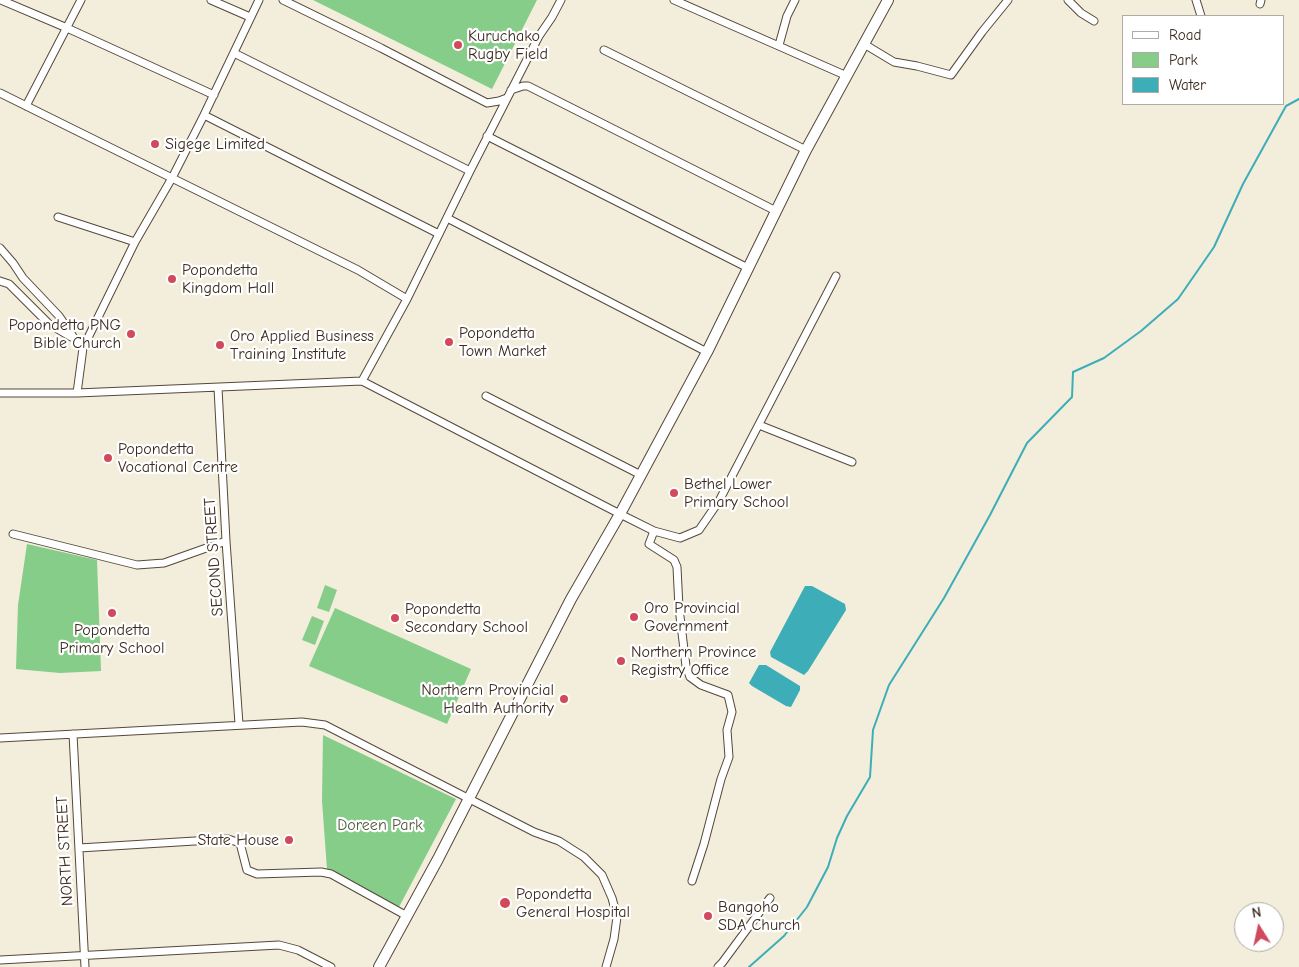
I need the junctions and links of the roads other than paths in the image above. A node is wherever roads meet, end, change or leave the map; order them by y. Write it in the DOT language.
graph roads {
  1 [pos="0,0"];
  2 [pos="81,0"];
  3 [pos="211,0"];
  4 [pos="259,0"];
  5 [pos="283,0"];
  6 [pos="561,0"];
  7 [pos="674,0"];
  8 [pos="795,0"];
  9 [pos="888,0"];
  10 [pos="1008,0"];
  11 [pos="1068,0"];
  12 [pos="1196,0"];
  13 [pos="1201,15"];
  14 [pos="250,17"];
  15 [pos="1094,21"];
  16 [pos="67,28"];
  17 [pos="864,44"];
  18 [pos="779,45"];
  19 [pos="604,50"];
  20 [pos="234,53"];
  21 [pos="521,72"];
  22 [pos="847,76"];
  23 [pos="528,86"];
  24 [pos="511,90"];
  25 [pos="0,92"];
  26 [pos="214,95"];
  27 [pos="508,98"];
  28 [pos="487,103"];
  29 [pos="26,106"];
  30 [pos="204,115"];
  31 [pos="495,121"];
  32 [pos="487,136"];
  33 [pos="806,150"];
  34 [pos="470,171"];
  35 [pos="172,178"];
  36 [pos="776,211"];
  37 [pos="58,217"];
  38 [pos="447,218"];
  39 [pos="439,234"];
  40 [pos="135,242"];
  41 [pos="0,248"];
  42 [pos="748,268"];
  43 [pos="836,276"];
  44 [pos="0,280"];
  45 [pos="407,298"];
  46 [pos="74,338"];
  47 [pos="83,348"];
  48 [pos="707,352"];
  49 [pos="362,381"];
  50 [pos="218,388"];
  51 [pos="0,393"];
  52 [pos="78,393"];
  53 [pos="486,396"];
  54 [pos="759,425"];
  55 [pos="852,462"];
  56 [pos="641,475"];
  57 [pos="620,514"];
  58 [pos="654,531"];
  59 [pos="13,534"];
  60 [pos="226,541"];
  61 [pos="239,724"];
  62 [pos="73,734"];
  63 [pos="0,738"];
  64 [pos="468,799"];
  65 [pos="79,848"];
  66 [pos="692,881"];
  67 [pos="770,898"];
  68 [pos="406,916"];
  69 [pos="85,955"];
  70 [pos="0,960"];
  71 [pos="85,967"];
  72 [pos="331,967"];
  73 [pos="379,967"];
  74 [pos="606,967"];
  75 [pos="718,967"];
  1 -- 16 [label="street"];
  2 -- 16 [label="street"];
  3 -- 14 [label="street"];
  4 -- 14 [label="street"];
  5 -- 28 [label="street"];
  6 -- 21 [label="street"];
  7 -- 18 [label="street"];
  8 -- 18 [label="street"];
  9 -- 17 [label="main road"];
  10 -- 17 [label="street"];
  11 -- 15 [label="street"];
  12 -- 13 [label="street"];
  14 -- 20 [label="street"];
  16 -- 26 [label="street"];
  16 -- 29 [label="street"];
  17 -- 22 [label="main road"];
  18 -- 22 [label="street"];
  19 -- 33 [label="street"];
  20 -- 26 [label="street"];
  20 -- 34 [label="street"];
  21 -- 23 [label="street"];
  21 -- 24 [label="street"];
  22 -- 33 [label="main road"];
  23 -- 24 [label="street"];
  23 -- 36 [label="street"];
  24 -- 27 [label="street"];
  25 -- 29 [label="street"];
  26 -- 30 [label="street"];
  27 -- 28 [label="street"];
  27 -- 31 [label="street"];
  28 -- 31 [label="street"];
  29 -- 35 [label="street"];
  30 -- 35 [label="street"];
  30 -- 39 [label="street"];
  31 -- 32 [label="street"];
  32 -- 34 [label="street"];
  32 -- 42 [label="street"];
  33 -- 36 [label="main road"];
  34 -- 38 [label="street"];
  35 -- 40 [label="street"];
  35 -- 45 [label="street"];
  36 -- 42 [label="main road"];
  37 -- 40 [label="street"];
  38 -- 39 [label="street"];
  38 -- 48 [label="street"];
  39 -- 45 [label="street"];
  40 -- 47 [label="street"];
  41 -- 46 [label="street"];
  42 -- 48 [label="main road"];
  43 -- 54 [label="street"];
  44 -- 46 [label="street"];
  45 -- 49 [label="street"];
  46 -- 47 [label="street"];
  47 -- 52 [label="street"];
  48 -- 56 [label="main road"];
  49 -- 50 [label="street"];
  49 -- 57 [label="street"];
  50 -- 52 [label="street"];
  50 -- 60 [label="street, SECOND STREET"];
  51 -- 52 [label="street"];
  53 -- 56 [label="street"];
  54 -- 55 [label="street"];
  54 -- 58 [label="street"];
  56 -- 57 [label="main road"];
  57 -- 58 [label="street"];
  57 -- 64 [label="main road"];
  58 -- 66 [label="street"];
  59 -- 60 [label="street"];
  60 -- 61 [label="street, SECOND STREET"];
  61 -- 62 [label="street"];
  61 -- 64 [label="street"];
  62 -- 63 [label="street"];
  62 -- 65 [label="street, NORTH STREET"];
  64 -- 68 [label="main road"];
  64 -- 74 [label="street"];
  65 -- 68 [label="street"];
  65 -- 69 [label="street, NORTH STREET"];
  67 -- 75 [label="street"];
  68 -- 73 [label="main road"];
  69 -- 70 [label="street"];
  69 -- 71 [label="street, NORTH STREET"];
  69 -- 72 [label="street"];
}
